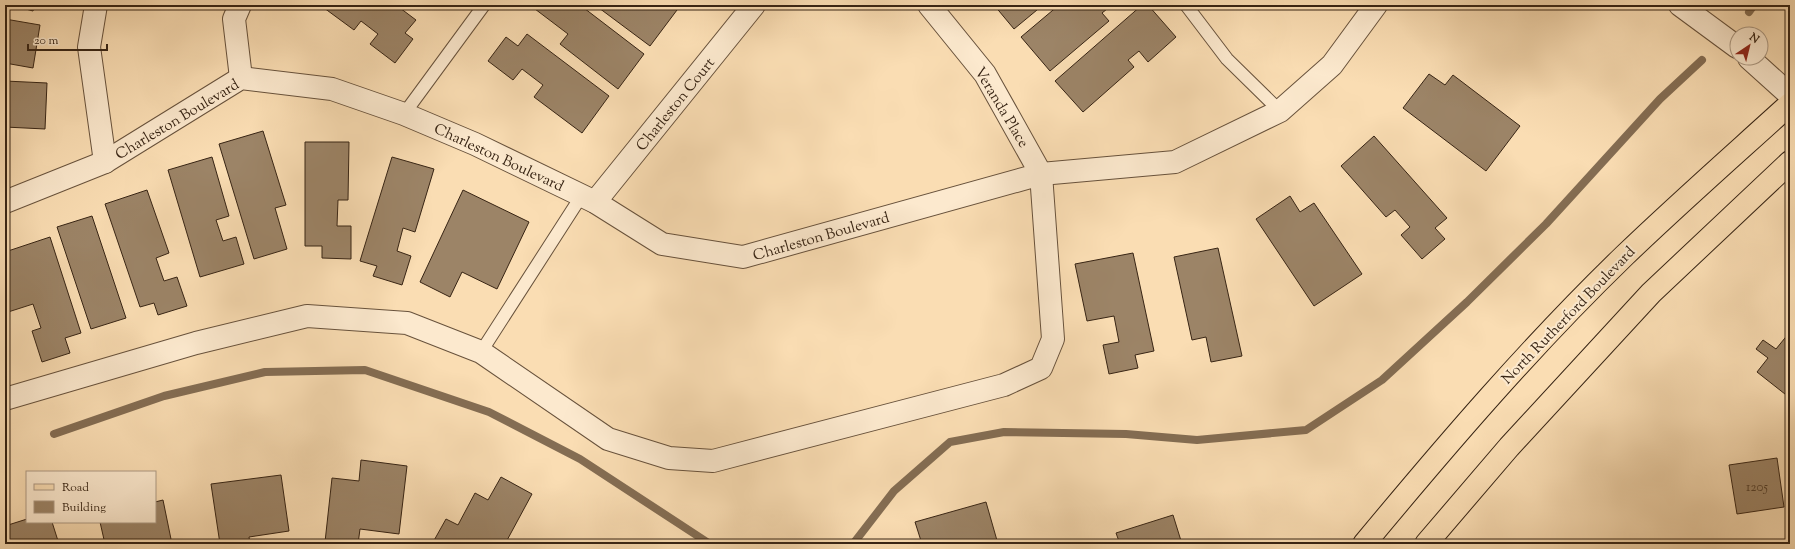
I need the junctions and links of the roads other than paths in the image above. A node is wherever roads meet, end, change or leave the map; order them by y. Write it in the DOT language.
graph roads {
  1 [pos="96,5"];
  2 [pos="240,5"];
  3 [pos="484,5"];
  4 [pos="754,5"];
  5 [pos="929,5"];
  6 [pos="1186,5"];
  7 [pos="1376,5"];
  8 [pos="1680,5"];
  9 [pos="1729,41"];
  10 [pos="1758,66"];
  11 [pos="241,78"];
  12 [pos="1790,95"];
  13 [pos="1790,104"];
  14 [pos="1280,111"];
  15 [pos="404,114"];
  16 [pos="105,162"];
  17 [pos="1790,162"];
  18 [pos="1041,174"];
  19 [pos="588,198"];
  20 [pos="5,202"];
  21 [pos="481,352"];
  22 [pos="5,399"];
  23 [pos="1364,544"];
  24 [pos="1426,544"];
  1 -- 16 [label="street"];
  2 -- 11 [label="street"];
  3 -- 15 [label="lane"];
  4 -- 19 [label="street, Charleston Court"];
  5 -- 18 [label="street, Veranda Place"];
  6 -- 14 [label="lane"];
  7 -- 14 [label="street, Charleston Boulevard"];
  8 -- 9 [label="street"];
  10 -- 12 [label="street"];
  11 -- 15 [label="street, Charleston Boulevard"];
  11 -- 16 [label="street, Charleston Boulevard"];
  13 -- 23 [label="main road, North Rutherford Boulevard"];
  14 -- 18 [label="street, Charleston Boulevard"];
  15 -- 19 [label="street, Charleston Boulevard"];
  16 -- 20 [label="street, Charleston Boulevard"];
  17 -- 24 [label="main road"];
  18 -- 19 [label="street, Charleston Boulevard"];
  18 -- 21 [label="street"];
  19 -- 21 [label="lane"];
  21 -- 22 [label="street"];
}
